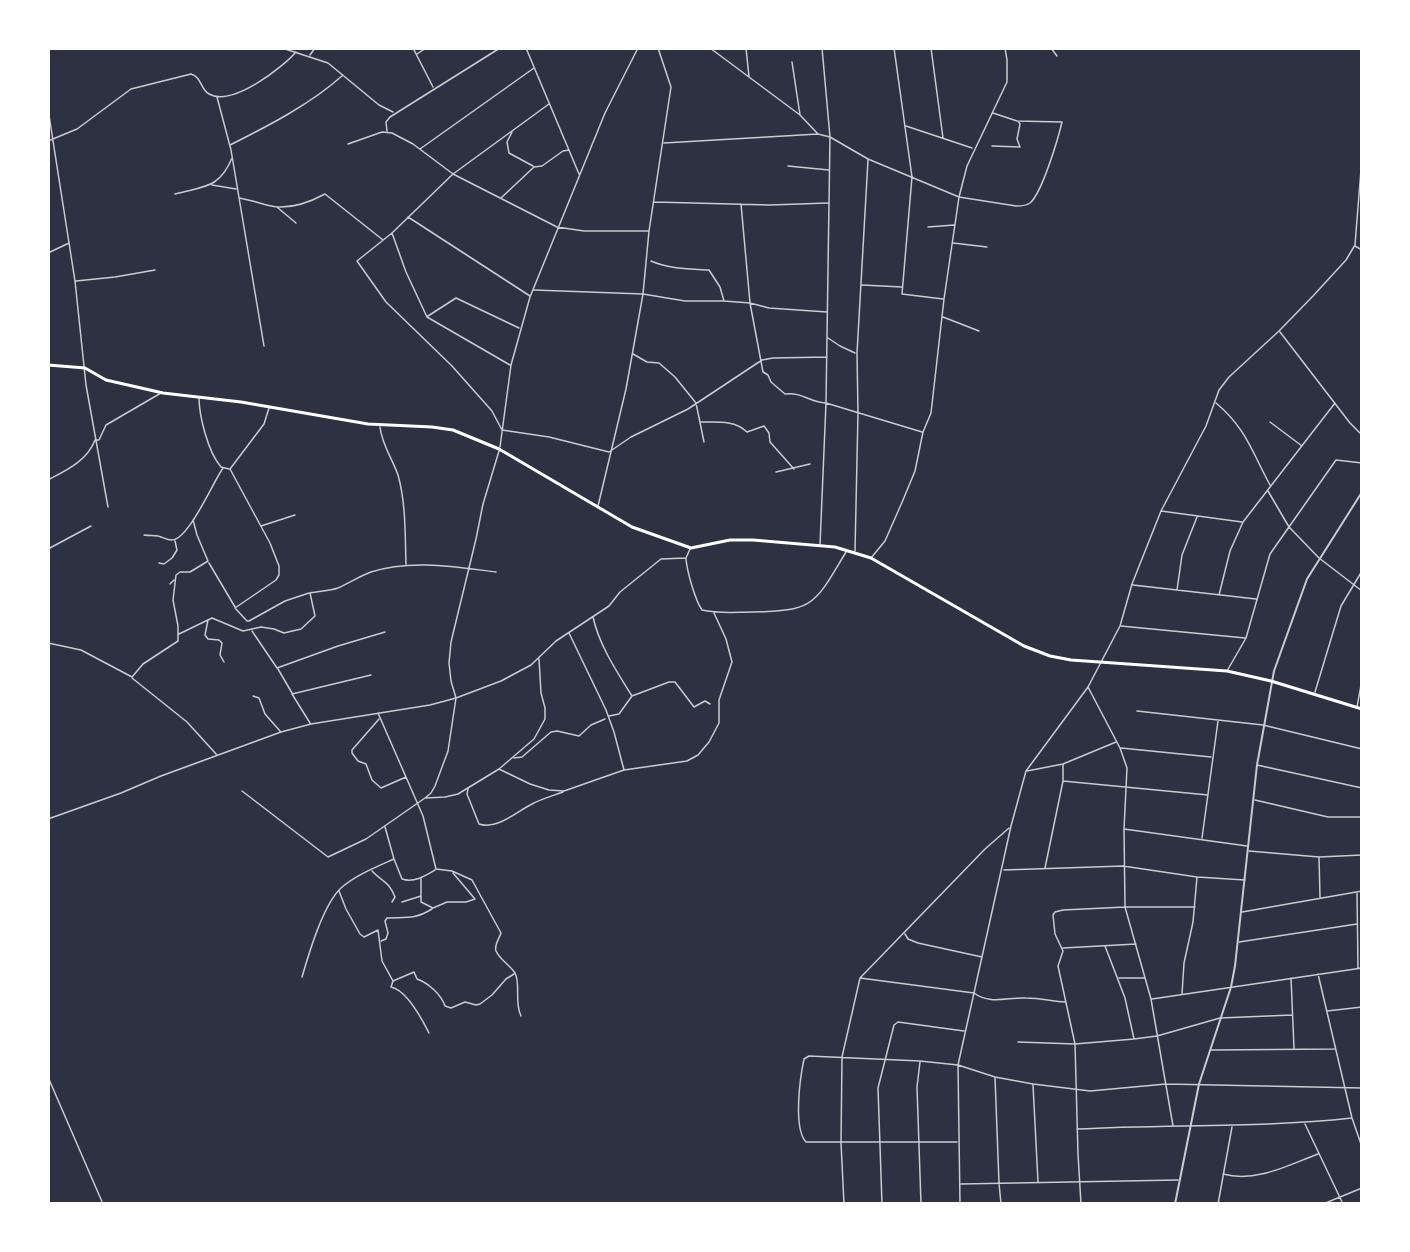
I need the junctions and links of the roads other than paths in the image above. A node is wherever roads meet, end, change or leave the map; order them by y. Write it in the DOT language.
graph roads {
  1 [pos="282,48"];
  2 [pos="315,48"];
  3 [pos="413,48"];
  4 [pos="426,48"];
  5 [pos="500,48"];
  6 [pos="526,48"];
  7 [pos="639,48"];
  8 [pos="658,48"];
  9 [pos="710,48"];
  10 [pos="746,48"];
  11 [pos="822,48"];
  12 [pos="894,48"];
  13 [pos="931,48"];
  14 [pos="1005,48"];
  15 [pos="1050,48"];
  16 [pos="296,52"];
  17 [pos="417,54"];
  18 [pos="309,56"];
  19 [pos="1057,56"];
  20 [pos="792,62"];
  21 [pos="534,68"];
  22 [pos="343,75"];
  23 [pos="749,77"];
  24 [pos="434,88"];
  25 [pos="217,96"];
  26 [pos="549,104"];
  27 [pos="48,109"];
  28 [pos="395,113"];
  29 [pos="993,113"];
  30 [pos="800,115"];
  31 [pos="1017,120"];
  32 [pos="905,126"];
  33 [pos="512,131"];
  34 [pos="387,132"];
  35 [pos="818,134"];
  36 [pos="830,137"];
  37 [pos="942,138"];
  38 [pos="51,140"];
  39 [pos="48,141"];
  40 [pos="663,143"];
  41 [pos="348,144"];
  42 [pos="230,145"];
  43 [pos="992,146"];
  44 [pos="974,149"];
  45 [pos="420,150"];
  46 [pos="569,150"];
  47 [pos="232,157"];
  48 [pos="1362,157"];
  49 [pos="868,159"];
  50 [pos="788,166"];
  51 [pos="534,167"];
  52 [pos="829,170"];
  53 [pos="453,174"];
  54 [pos="579,175"];
  55 [pos="912,177"];
  56 [pos="208,185"];
  57 [pos="237,190"];
  58 [pos="175,194"];
  59 [pos="960,197"];
  60 [pos="239,198"];
  61 [pos="500,198"];
  62 [pos="654,202"];
  63 [pos="829,203"];
  64 [pos="741,204"];
  65 [pos="277,207"];
  66 [pos="408,217"];
  67 [pos="296,223"];
  68 [pos="955,225"];
  69 [pos="557,227"];
  70 [pos="928,227"];
  71 [pos="649,231"];
  72 [pos="392,233"];
  73 [pos="384,241"];
  74 [pos="69,243"];
  75 [pos="953,243"];
  76 [pos="1355,245"];
  77 [pos="987,247"];
  78 [pos="1362,250"];
  79 [pos="48,253"];
  80 [pos="651,261"];
  81 [pos="155,270"];
  82 [pos="75,281"];
  83 [pos="860,284"];
  84 [pos="903,287"];
  85 [pos="533,290"];
  86 [pos="643,294"];
  87 [pos="530,297"];
  88 [pos="944,299"];
  89 [pos="724,301"];
  90 [pos="750,303"];
  91 [pos="828,312"];
  92 [pos="427,316"];
  93 [pos="942,317"];
  94 [pos="520,328"];
  95 [pos="979,331"];
  96 [pos="1279,332"];
  97 [pos="827,338"];
  98 [pos="264,346"];
  99 [pos="857,353"];
  100 [pos="632,354"];
  101 [pos="827,357"];
  102 [pos="760,361"];
  103 [pos="48,365"];
  104 [pos="511,366"];
  105 [pos="85,368"];
  106 [pos="163,393"];
  107 [pos="199,397"];
  108 [pos="1215,402"];
  109 [pos="826,403"];
  110 [pos="1335,403"];
  111 [pos="696,404"];
  112 [pos="270,407"];
  113 [pos="858,413"];
  114 [pos="700,422"];
  115 [pos="1270,422"];
  116 [pos="380,425"];
  117 [pos="502,430"];
  118 [pos="923,432"];
  119 [pos="1362,435"];
  120 [pos="95,440"];
  121 [pos="704,442"];
  122 [pos="1303,447"];
  123 [pos="500,449"];
  124 [pos="613,450"];
  125 [pos="1362,463"];
  126 [pos="810,464"];
  127 [pos="223,468"];
  128 [pos="230,469"];
  129 [pos="794,469"];
  130 [pos="776,472"];
  131 [pos="48,480"];
  132 [pos="1271,486"];
  133 [pos="1267,490"];
  134 [pos="1362,492"];
  135 [pos="108,507"];
  136 [pos="598,507"];
  137 [pos="1161,511"];
  138 [pos="295,515"];
  139 [pos="1197,516"];
  140 [pos="193,520"];
  141 [pos="1243,522"];
  142 [pos="91,526"];
  143 [pos="261,526"];
  144 [pos="1289,527"];
  145 [pos="144,535"];
  146 [pos="175,540"];
  147 [pos="820,546"];
  148 [pos="691,548"];
  149 [pos="48,549"];
  150 [pos="847,550"];
  151 [pos="855,552"];
  152 [pos="686,558"];
  153 [pos="871,558"];
  154 [pos="1319,558"];
  155 [pos="208,561"];
  156 [pos="159,563"];
  157 [pos="406,565"];
  158 [pos="468,569"];
  159 [pos="1362,571"];
  160 [pos="496,572"];
  161 [pos="175,579"];
  162 [pos="170,584"];
  163 [pos="1132,584"];
  164 [pos="1353,584"];
  165 [pos="1177,590"];
  166 [pos="1362,591"];
  167 [pos="310,593"];
  168 [pos="1219,595"];
  169 [pos="1256,599"];
  170 [pos="236,608"];
  171 [pos="714,613"];
  172 [pos="593,616"];
  173 [pos="208,620"];
  174 [pos="1120,626"];
  175 [pos="252,630"];
  176 [pos="386,632"];
  177 [pos="569,632"];
  178 [pos="179,634"];
  179 [pos="1246,638"];
  180 [pos="48,643"];
  181 [pos="539,658"];
  182 [pos="224,662"];
  183 [pos="1101,662"];
  184 [pos="277,668"];
  185 [pos="1227,671"];
  186 [pos="371,675"];
  187 [pos="132,677"];
  188 [pos="1362,680"];
  189 [pos="1271,681"];
  190 [pos="1088,687"];
  191 [pos="292,694"];
  192 [pos="1314,694"];
  193 [pos="253,696"];
  194 [pos="632,696"];
  195 [pos="456,698"];
  196 [pos="710,704"];
  197 [pos="1356,708"];
  198 [pos="1362,710"];
  199 [pos="1137,711"];
  200 [pos="378,713"];
  201 [pos="608,717"];
  202 [pos="380,719"];
  203 [pos="605,719"];
  204 [pos="1218,720"];
  205 [pos="311,724"];
  206 [pos="1263,725"];
  207 [pos="281,732"];
  208 [pos="1116,741"];
  209 [pos="1120,748"];
  210 [pos="1362,749"];
  211 [pos="218,756"];
  212 [pos="1213,757"];
  213 [pos="513,759"];
  214 [pos="1064,764"];
  215 [pos="1257,765"];
  216 [pos="499,769"];
  217 [pos="624,770"];
  218 [pos="1026,771"];
  219 [pos="406,777"];
  220 [pos="1063,781"];
  221 [pos="469,786"];
  222 [pos="1127,787"];
  223 [pos="1362,788"];
  224 [pos="242,791"];
  225 [pos="564,791"];
  226 [pos="1208,795"];
  227 [pos="425,798"];
  228 [pos="1254,800"];
  229 [pos="418,803"];
  230 [pos="1362,817"];
  231 [pos="48,819"];
  232 [pos="384,825"];
  233 [pos="1011,826"];
  234 [pos="1124,829"];
  235 [pos="1202,839"];
  236 [pos="1248,846"];
  237 [pos="1248,851"];
  238 [pos="1362,855"];
  239 [pos="1319,857"];
  240 [pos="394,858"];
  241 [pos="1123,866"];
  242 [pos="436,869"];
  243 [pos="1044,869"];
  244 [pos="371,870"];
  245 [pos="1002,870"];
  246 [pos="452,871"];
  247 [pos="1197,876"];
  248 [pos="421,878"];
  249 [pos="1245,880"];
  250 [pos="339,890"];
  251 [pos="1362,891"];
  252 [pos="1357,892"];
  253 [pos="421,896"];
  254 [pos="1320,898"];
  255 [pos="475,899"];
  256 [pos="392,902"];
  257 [pos="402,902"];
  258 [pos="484,902"];
  259 [pos="1125,907"];
  260 [pos="1195,907"];
  261 [pos="433,908"];
  262 [pos="1242,912"];
  263 [pos="1357,924"];
  264 [pos="905,933"];
  265 [pos="380,941"];
  266 [pos="1239,942"];
  267 [pos="1136,944"];
  268 [pos="1105,946"];
  269 [pos="1062,948"];
  270 [pos="983,957"];
  271 [pos="1358,968"];
  272 [pos="1362,968"];
  273 [pos="515,974"];
  274 [pos="1318,974"];
  275 [pos="302,977"];
  276 [pos="860,978"];
  277 [pos="1118,978"];
  278 [pos="1145,978"];
  279 [pos="1291,978"];
  280 [pos="393,981"];
  281 [pos="1231,987"];
  282 [pos="974,993"];
  283 [pos="1182,994"];
  284 [pos="1150,999"];
  285 [pos="1066,1002"];
  286 [pos="1362,1006"];
  287 [pos="1327,1011"];
  288 [pos="1292,1014"];
  289 [pos="521,1016"];
  290 [pos="1220,1018"];
  291 [pos="965,1031"];
  292 [pos="429,1033"];
  293 [pos="1157,1036"];
  294 [pos="1134,1039"];
  295 [pos="1018,1042"];
  296 [pos="1075,1044"];
  297 [pos="1294,1049"];
  298 [pos="1336,1049"];
  299 [pos="1210,1050"];
  300 [pos="842,1057"];
  301 [pos="885,1059"];
  302 [pos="920,1061"];
  303 [pos="958,1065"];
  304 [pos="48,1077"];
  305 [pos="994,1077"];
  306 [pos="1032,1084"];
  307 [pos="1166,1084"];
  308 [pos="1199,1084"];
  309 [pos="1345,1088"];
  310 [pos="1362,1088"];
  311 [pos="1076,1089"];
  312 [pos="1352,1118"];
  313 [pos="1305,1123"];
  314 [pos="1173,1126"];
  315 [pos="1190,1126"];
  316 [pos="1232,1126"];
  317 [pos="1077,1130"];
  318 [pos="919,1142"];
  319 [pos="958,1142"];
  320 [pos="842,1143"];
  321 [pos="881,1143"];
  322 [pos="1362,1147"];
  323 [pos="1318,1154"];
  324 [pos="1223,1174"];
  325 [pos="1179,1180"];
  326 [pos="1038,1182"];
  327 [pos="1081,1182"];
  328 [pos="999,1183"];
  329 [pos="959,1184"];
  330 [pos="1362,1188"];
  331 [pos="1339,1196"];
  332 [pos="103,1204"];
  333 [pos="844,1204"];
  334 [pos="882,1204"];
  335 [pos="921,1204"];
  336 [pos="960,1204"];
  337 [pos="1001,1204"];
  338 [pos="1081,1204"];
  339 [pos="1175,1204"];
  340 [pos="1218,1204"];
  341 [pos="1323,1204"];
  342 [pos="1342,1204"];
  1 -- 16 [label="street"];
  2 -- 18 [label="street"];
  3 -- 17 [label="street"];
  4 -- 17 [label="street"];
  5 -- 24 [label="street"];
  6 -- 21 [label="street"];
  7 -- 54 [label="street"];
  8 -- 40 [label="street"];
  9 -- 23 [label="street"];
  10 -- 23 [label="street"];
  11 -- 36 [label="street"];
  12 -- 32 [label="street"];
  13 -- 37 [label="street"];
  14 -- 29 [label="street"];
  15 -- 19 [label="street"];
  16 -- 18 [label="street"];
  16 -- 25 [label="street"];
  17 -- 24 [label="street"];
  18 -- 22 [label="street"];
  20 -- 30 [label="street"];
  21 -- 26 [label="street"];
  21 -- 45 [label="street"];
  22 -- 28 [label="street"];
  22 -- 42 [label="street"];
  23 -- 30 [label="street"];
  24 -- 28 [label="street"];
  25 -- 38 [label="street"];
  25 -- 42 [label="street"];
  26 -- 33 [label="street"];
  26 -- 46 [label="street"];
  27 -- 38 [label="street"];
  28 -- 34 [label="street"];
  29 -- 31 [label="street"];
  29 -- 44 [label="street"];
  30 -- 35 [label="street"];
  31 -- 43 [label="street"];
  31 -- 59 [label="street"];
  32 -- 37 [label="street"];
  32 -- 55 [label="street"];
  33 -- 51 [label="street"];
  33 -- 53 [label="street"];
  34 -- 41 [label="street"];
  34 -- 45 [label="street"];
  35 -- 36 [label="street"];
  35 -- 40 [label="street"];
  36 -- 49 [label="street"];
  36 -- 52 [label="street"];
  37 -- 44 [label="street"];
  38 -- 39 [label="street"];
  38 -- 74 [label="street"];
  40 -- 62 [label="street"];
  42 -- 47 [label="street"];
  44 -- 59 [label="street"];
  45 -- 53 [label="street"];
  46 -- 51 [label="street"];
  46 -- 54 [label="street"];
  47 -- 56 [label="street"];
  47 -- 57 [label="street"];
  48 -- 76 [label="street"];
  49 -- 55 [label="street"];
  49 -- 83 [label="street"];
  50 -- 52 [label="street"];
  51 -- 61 [label="street"];
  52 -- 63 [label="street"];
  53 -- 61 [label="street"];
  53 -- 66 [label="street"];
  54 -- 69 [label="street"];
  55 -- 59 [label="street"];
  55 -- 84 [label="street"];
  56 -- 57 [label="street"];
  56 -- 58 [label="street"];
  57 -- 60 [label="street"];
  59 -- 68 [label="street"];
  60 -- 65 [label="street"];
  60 -- 98 [label="street"];
  61 -- 69 [label="street"];
  62 -- 64 [label="street"];
  62 -- 71 [label="street"];
  63 -- 64 [label="street"];
  63 -- 91 [label="street"];
  64 -- 90 [label="street"];
  65 -- 67 [label="street"];
  65 -- 73 [label="street"];
  66 -- 72 [label="street"];
  66 -- 87 [label="street"];
  68 -- 70 [label="street"];
  68 -- 75 [label="street"];
  69 -- 71 [label="street"];
  69 -- 85 [label="street"];
  71 -- 86 [label="street"];
  72 -- 73 [label="street"];
  72 -- 92 [label="street"];
  73 -- 117 [label="street"];
  74 -- 79 [label="street"];
  74 -- 82 [label="street"];
  75 -- 77 [label="street"];
  75 -- 88 [label="street"];
  76 -- 78 [label="street"];
  76 -- 96 [label="street"];
  80 -- 89 [label="street"];
  81 -- 82 [label="street"];
  82 -- 105 [label="street"];
  83 -- 84 [label="street"];
  83 -- 99 [label="street"];
  84 -- 88 [label="street"];
  85 -- 86 [label="street"];
  85 -- 87 [label="street"];
  86 -- 89 [label="street"];
  86 -- 100 [label="street"];
  87 -- 94 [label="street"];
  88 -- 93 [label="street"];
  89 -- 90 [label="street"];
  90 -- 91 [label="street"];
  90 -- 102 [label="street"];
  91 -- 97 [label="street"];
  92 -- 94 [label="street"];
  92 -- 104 [label="street"];
  93 -- 95 [label="street"];
  93 -- 118 [label="street"];
  94 -- 104 [label="street"];
  96 -- 108 [label="street"];
  96 -- 110 [label="street"];
  97 -- 99 [label="street"];
  97 -- 101 [label="street"];
  99 -- 113 [label="street"];
  100 -- 111 [label="street"];
  100 -- 124 [label="street"];
  101 -- 102 [label="street"];
  101 -- 109 [label="street"];
  102 -- 109 [label="street"];
  102 -- 111 [label="street"];
  103 -- 105 [label="main road"];
  104 -- 117 [label="street"];
  105 -- 106 [label="main road"];
  105 -- 120 [label="street"];
  106 -- 107 [label="main road"];
  106 -- 120 [label="street"];
  107 -- 112 [label="main road"];
  107 -- 127 [label="street"];
  108 -- 132 [label="street"];
  108 -- 137 [label="street"];
  109 -- 113 [label="street"];
  109 -- 147 [label="street"];
  110 -- 119 [label="street"];
  110 -- 122 [label="street"];
  111 -- 114 [label="street"];
  111 -- 124 [label="street"];
  112 -- 116 [label="main road"];
  112 -- 128 [label="street"];
  113 -- 118 [label="street"];
  113 -- 151 [label="street"];
  114 -- 121 [label="street"];
  114 -- 129 [label="street"];
  115 -- 122 [label="street"];
  116 -- 123 [label="main road"];
  116 -- 157 [label="street"];
  117 -- 123 [label="street"];
  117 -- 124 [label="street"];
  118 -- 153 [label="street"];
  120 -- 131 [label="street"];
  120 -- 135 [label="street"];
  122 -- 132 [label="street"];
  123 -- 136 [label="main road"];
  123 -- 158 [label="street"];
  124 -- 136 [label="street"];
  125 -- 144 [label="street"];
  126 -- 129 [label="street"];
  127 -- 128 [label="street"];
  127 -- 140 [label="street"];
  128 -- 143 [label="street"];
  129 -- 130 [label="street"];
  132 -- 133 [label="street"];
  133 -- 141 [label="street"];
  133 -- 144 [label="street"];
  134 -- 154 [label="street"];
  136 -- 148 [label="main road"];
  137 -- 139 [label="street"];
  137 -- 163 [label="street"];
  138 -- 143 [label="street"];
  139 -- 141 [label="street"];
  139 -- 165 [label="street"];
  140 -- 146 [label="street"];
  140 -- 155 [label="street"];
  141 -- 168 [label="street"];
  142 -- 149 [label="street"];
  143 -- 170 [label="street"];
  144 -- 154 [label="street"];
  144 -- 169 [label="street"];
  145 -- 146 [label="street"];
  146 -- 156 [label="street"];
  147 -- 148 [label="main road"];
  147 -- 150 [label="main road"];
  148 -- 152 [label="street"];
  150 -- 151 [label="main road"];
  150 -- 171 [label="street"];
  151 -- 153 [label="main road"];
  152 -- 171 [label="street"];
  152 -- 172 [label="street"];
  153 -- 183 [label="main road"];
  154 -- 164 [label="street"];
  154 -- 189 [label="street"];
  155 -- 161 [label="street"];
  155 -- 170 [label="street"];
  157 -- 158 [label="street"];
  157 -- 167 [label="street"];
  158 -- 160 [label="street"];
  158 -- 195 [label="street"];
  159 -- 164 [label="street"];
  161 -- 162 [label="street"];
  161 -- 178 [label="street"];
  163 -- 165 [label="street"];
  163 -- 174 [label="street"];
  164 -- 166 [label="street"];
  164 -- 192 [label="street"];
  165 -- 168 [label="street"];
  167 -- 170 [label="street"];
  167 -- 175 [label="street"];
  168 -- 169 [label="street"];
  169 -- 179 [label="street"];
  171 -- 217 [label="street"];
  172 -- 177 [label="street"];
  172 -- 194 [label="street"];
  173 -- 175 [label="street"];
  173 -- 178 [label="street"];
  173 -- 182 [label="street"];
  174 -- 179 [label="street"];
  174 -- 183 [label="street"];
  175 -- 184 [label="street"];
  176 -- 184 [label="street"];
  177 -- 181 [label="street"];
  177 -- 201 [label="street"];
  178 -- 187 [label="street"];
  179 -- 185 [label="street"];
  180 -- 187 [label="street"];
  181 -- 195 [label="street"];
  181 -- 213 [label="street"];
  183 -- 185 [label="main road"];
  183 -- 190 [label="street"];
  184 -- 191 [label="street"];
  185 -- 189 [label="main road"];
  186 -- 191 [label="street"];
  187 -- 211 [label="street"];
  188 -- 197 [label="street"];
  189 -- 192 [label="main road"];
  189 -- 206 [label="street"];
  190 -- 208 [label="street"];
  190 -- 218 [label="street"];
  191 -- 205 [label="street"];
  192 -- 197 [label="main road"];
  193 -- 207 [label="street"];
  194 -- 196 [label="street"];
  194 -- 201 [label="street"];
  195 -- 200 [label="street"];
  195 -- 227 [label="street"];
  197 -- 198 [label="main road"];
  199 -- 204 [label="street"];
  200 -- 202 [label="street"];
  200 -- 205 [label="street"];
  201 -- 217 [label="street"];
  202 -- 219 [label="street"];
  202 -- 219 [label="street"];
  203 -- 213 [label="street"];
  204 -- 206 [label="street"];
  204 -- 212 [label="street"];
  205 -- 207 [label="street"];
  206 -- 210 [label="street"];
  206 -- 215 [label="street"];
  207 -- 211 [label="street"];
  208 -- 209 [label="street"];
  208 -- 214 [label="street"];
  209 -- 212 [label="street"];
  209 -- 222 [label="street"];
  211 -- 231 [label="street"];
  212 -- 226 [label="street"];
  213 -- 216 [label="street"];
  214 -- 218 [label="street"];
  214 -- 220 [label="street"];
  215 -- 223 [label="street"];
  215 -- 228 [label="street"];
  216 -- 221 [label="street"];
  216 -- 225 [label="street"];
  217 -- 225 [label="street"];
  218 -- 233 [label="street"];
  219 -- 229 [label="street"];
  220 -- 222 [label="street"];
  220 -- 243 [label="street"];
  221 -- 225 [label="street"];
  221 -- 227 [label="street"];
  222 -- 226 [label="street"];
  222 -- 234 [label="street"];
  224 -- 232 [label="street"];
  226 -- 235 [label="street"];
  227 -- 229 [label="street"];
  228 -- 230 [label="street"];
  228 -- 236 [label="street"];
  229 -- 232 [label="street"];
  229 -- 242 [label="street"];
  232 -- 240 [label="street"];
  233 -- 245 [label="street"];
  233 -- 264 [label="street"];
  234 -- 235 [label="street"];
  234 -- 241 [label="street"];
  235 -- 236 [label="street"];
  236 -- 237 [label="street"];
  237 -- 239 [label="street"];
  237 -- 249 [label="street"];
  238 -- 239 [label="street"];
  239 -- 254 [label="street"];
  240 -- 244 [label="street"];
  240 -- 248 [label="street"];
  241 -- 243 [label="street"];
  241 -- 247 [label="street"];
  241 -- 259 [label="street"];
  242 -- 246 [label="street"];
  242 -- 248 [label="street"];
  243 -- 245 [label="street"];
  244 -- 250 [label="street"];
  244 -- 256 [label="street"];
  245 -- 270 [label="street"];
  246 -- 255 [label="street"];
  246 -- 258 [label="street"];
  247 -- 249 [label="street"];
  247 -- 260 [label="street"];
  248 -- 253 [label="street"];
  249 -- 262 [label="street"];
  250 -- 265 [label="street"];
  250 -- 275 [label="street"];
  251 -- 252 [label="street"];
  252 -- 254 [label="street"];
  252 -- 263 [label="street"];
  253 -- 257 [label="street"];
  253 -- 261 [label="street"];
  254 -- 262 [label="street"];
  255 -- 258 [label="street"];
  255 -- 261 [label="street"];
  258 -- 273 [label="street"];
  259 -- 260 [label="street"];
  259 -- 267 [label="street"];
  259 -- 269 [label="street"];
  260 -- 283 [label="street"];
  261 -- 265 [label="street"];
  262 -- 266 [label="street"];
  263 -- 266 [label="street"];
  263 -- 271 [label="street"];
  264 -- 270 [label="street"];
  264 -- 276 [label="street"];
  265 -- 280 [label="street"];
  266 -- 281 [label="street"];
  267 -- 268 [label="street"];
  267 -- 278 [label="street"];
  268 -- 269 [label="street"];
  268 -- 277 [label="street"];
  269 -- 285 [label="street"];
  270 -- 282 [label="street"];
  271 -- 272 [label="street"];
  271 -- 274 [label="street"];
  273 -- 280 [label="street"];
  273 -- 289 [label="street"];
  274 -- 279 [label="street"];
  274 -- 287 [label="street"];
  276 -- 282 [label="street"];
  276 -- 300 [label="street"];
  277 -- 278 [label="street"];
  277 -- 294 [label="street"];
  278 -- 284 [label="street"];
  279 -- 281 [label="street"];
  279 -- 288 [label="street"];
  280 -- 292 [label="street"];
  281 -- 283 [label="street"];
  281 -- 290 [label="street"];
  282 -- 285 [label="street"];
  282 -- 291 [label="street"];
  283 -- 284 [label="street"];
  284 -- 293 [label="street"];
  285 -- 296 [label="street"];
  286 -- 287 [label="street"];
  287 -- 298 [label="street"];
  288 -- 290 [label="street"];
  288 -- 297 [label="street"];
  290 -- 293 [label="street"];
  290 -- 299 [label="street"];
  291 -- 301 [label="street"];
  291 -- 303 [label="street"];
  293 -- 294 [label="street"];
  293 -- 307 [label="street"];
  294 -- 296 [label="street"];
  295 -- 296 [label="street"];
  296 -- 311 [label="street"];
  297 -- 298 [label="street"];
  297 -- 299 [label="street"];
  298 -- 309 [label="street"];
  299 -- 308 [label="street"];
  300 -- 301 [label="street"];
  300 -- 320 [label="street"];
  300 -- 320 [label="street"];
  301 -- 302 [label="street"];
  301 -- 321 [label="street"];
  302 -- 303 [label="street"];
  302 -- 318 [label="street"];
  303 -- 305 [label="street"];
  303 -- 319 [label="street"];
  304 -- 332 [label="street"];
  305 -- 306 [label="street"];
  305 -- 328 [label="street"];
  306 -- 311 [label="street"];
  306 -- 326 [label="street"];
  307 -- 308 [label="street"];
  307 -- 311 [label="street"];
  307 -- 314 [label="street"];
  308 -- 309 [label="street"];
  308 -- 315 [label="street"];
  309 -- 310 [label="street"];
  309 -- 312 [label="street"];
  311 -- 317 [label="street"];
  312 -- 313 [label="street"];
  312 -- 322 [label="street"];
  313 -- 316 [label="street"];
  313 -- 323 [label="street"];
  314 -- 315 [label="street"];
  314 -- 317 [label="street"];
  315 -- 316 [label="street"];
  315 -- 325 [label="street"];
  316 -- 324 [label="street"];
  317 -- 327 [label="street"];
  318 -- 319 [label="street"];
  318 -- 321 [label="street"];
  318 -- 335 [label="street"];
  319 -- 329 [label="street"];
  320 -- 321 [label="street"];
  320 -- 333 [label="street"];
  321 -- 334 [label="street"];
  323 -- 324 [label="street"];
  323 -- 331 [label="street"];
  324 -- 340 [label="street"];
  325 -- 327 [label="street"];
  325 -- 339 [label="street"];
  326 -- 327 [label="street"];
  326 -- 328 [label="street"];
  327 -- 338 [label="street"];
  328 -- 329 [label="street"];
  328 -- 337 [label="street"];
  329 -- 336 [label="street"];
  330 -- 331 [label="street"];
  331 -- 341 [label="street"];
  331 -- 342 [label="street"];
}
